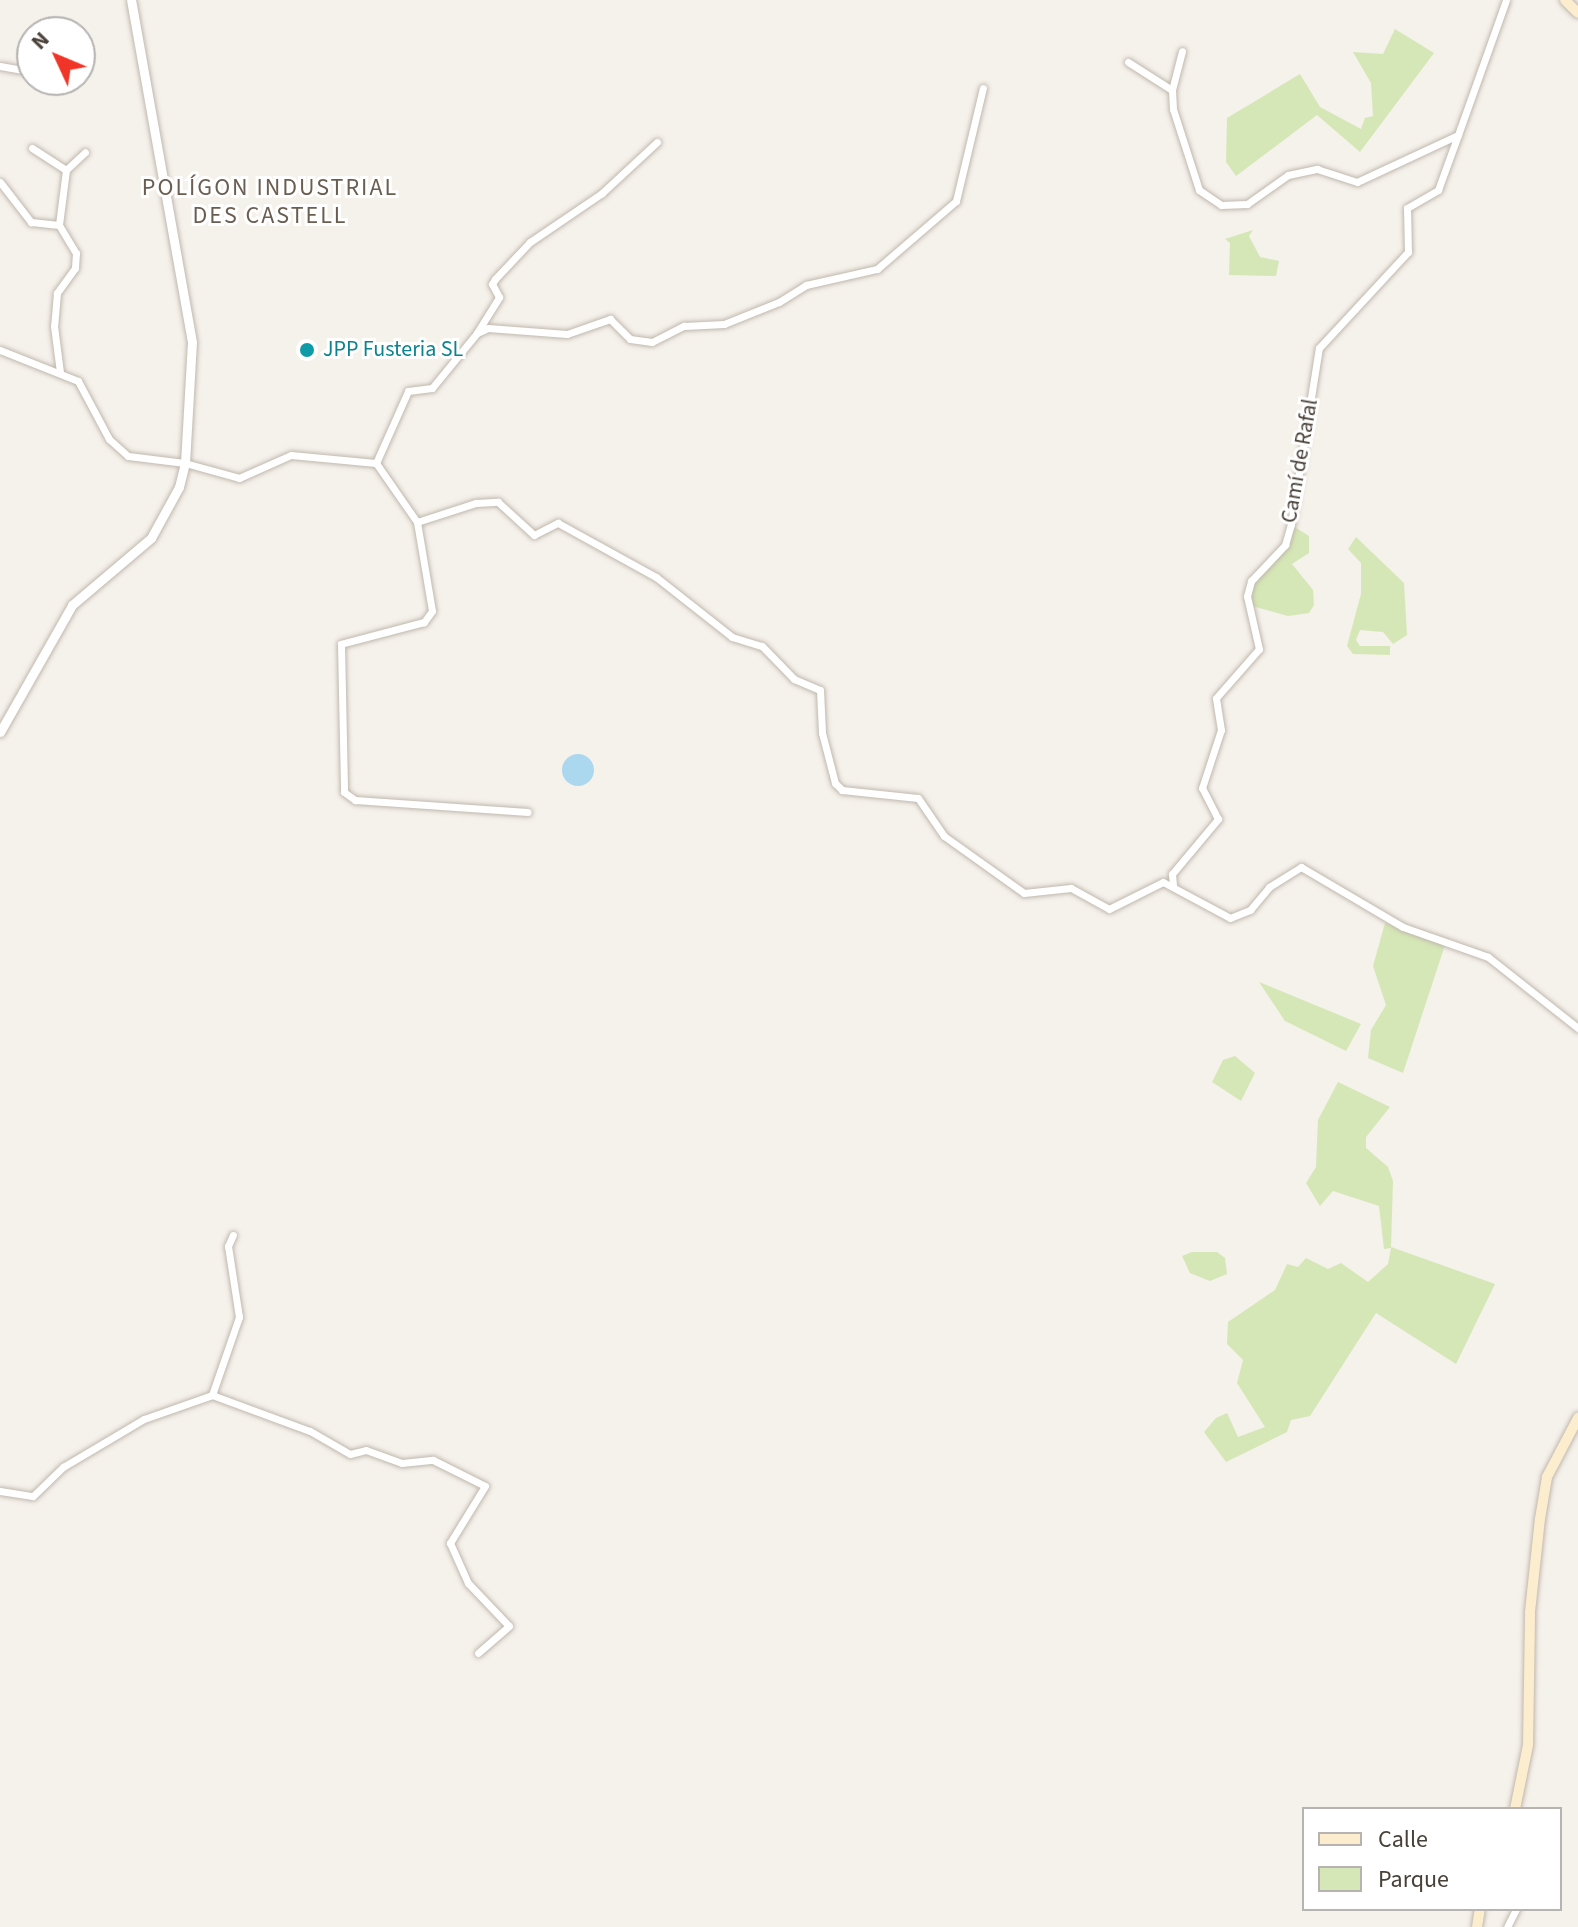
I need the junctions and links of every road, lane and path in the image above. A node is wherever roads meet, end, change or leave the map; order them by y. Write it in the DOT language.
graph roads {
  1 [pos="131,0"];
  2 [pos="1506,0"];
  3 [pos="1565,0"];
  4 [pos="1578,13"];
  5 [pos="1182,51"];
  6 [pos="1128,62"];
  7 [pos="983,88"];
  8 [pos="1172,90"];
  9 [pos="1458,135"];
  10 [pos="657,142"];
  11 [pos="32,148"];
  12 [pos="85,152"];
  13 [pos="66,170"];
  14 [pos="0,182"];
  15 [pos="59,225"];
  16 [pos="477,333"];
  17 [pos="0,350"];
  18 [pos="60,372"];
  19 [pos="185,463"];
  20 [pos="376,463"];
  21 [pos="417,522"];
  22 [pos="0,732"];
  23 [pos="528,812"];
  24 [pos="1173,885"];
  25 [pos="1578,1028"];
  26 [pos="233,1235"];
  27 [pos="212,1395"];
  28 [pos="1578,1418"];
  29 [pos="0,1491"];
  30 [pos="478,1653"];
  31 [pos="1519,1807"];
  1 -- 19 [label="street"];
  2 -- 9 [label="street"];
  3 -- 4 [label="main road"];
  5 -- 8 [label="street"];
  6 -- 8 [label="street"];
  7 -- 16 [label="street"];
  8 -- 9 [label="street"];
  9 -- 24 [label="street, Camí de Rafal"];
  10 -- 16 [label="street"];
  11 -- 13 [label="street"];
  12 -- 13 [label="street"];
  13 -- 15 [label="street"];
  14 -- 15 [label="street"];
  15 -- 18 [label="street"];
  16 -- 20 [label="street"];
  17 -- 18 [label="street"];
  18 -- 19 [label="street"];
  19 -- 20 [label="street"];
  19 -- 22 [label="street"];
  20 -- 21 [label="street"];
  21 -- 23 [label="street"];
  21 -- 24 [label="street"];
  24 -- 25 [label="street"];
  26 -- 27 [label="street"];
  27 -- 29 [label="street"];
  27 -- 30 [label="street"];
  28 -- 31 [label="main road"];
}
